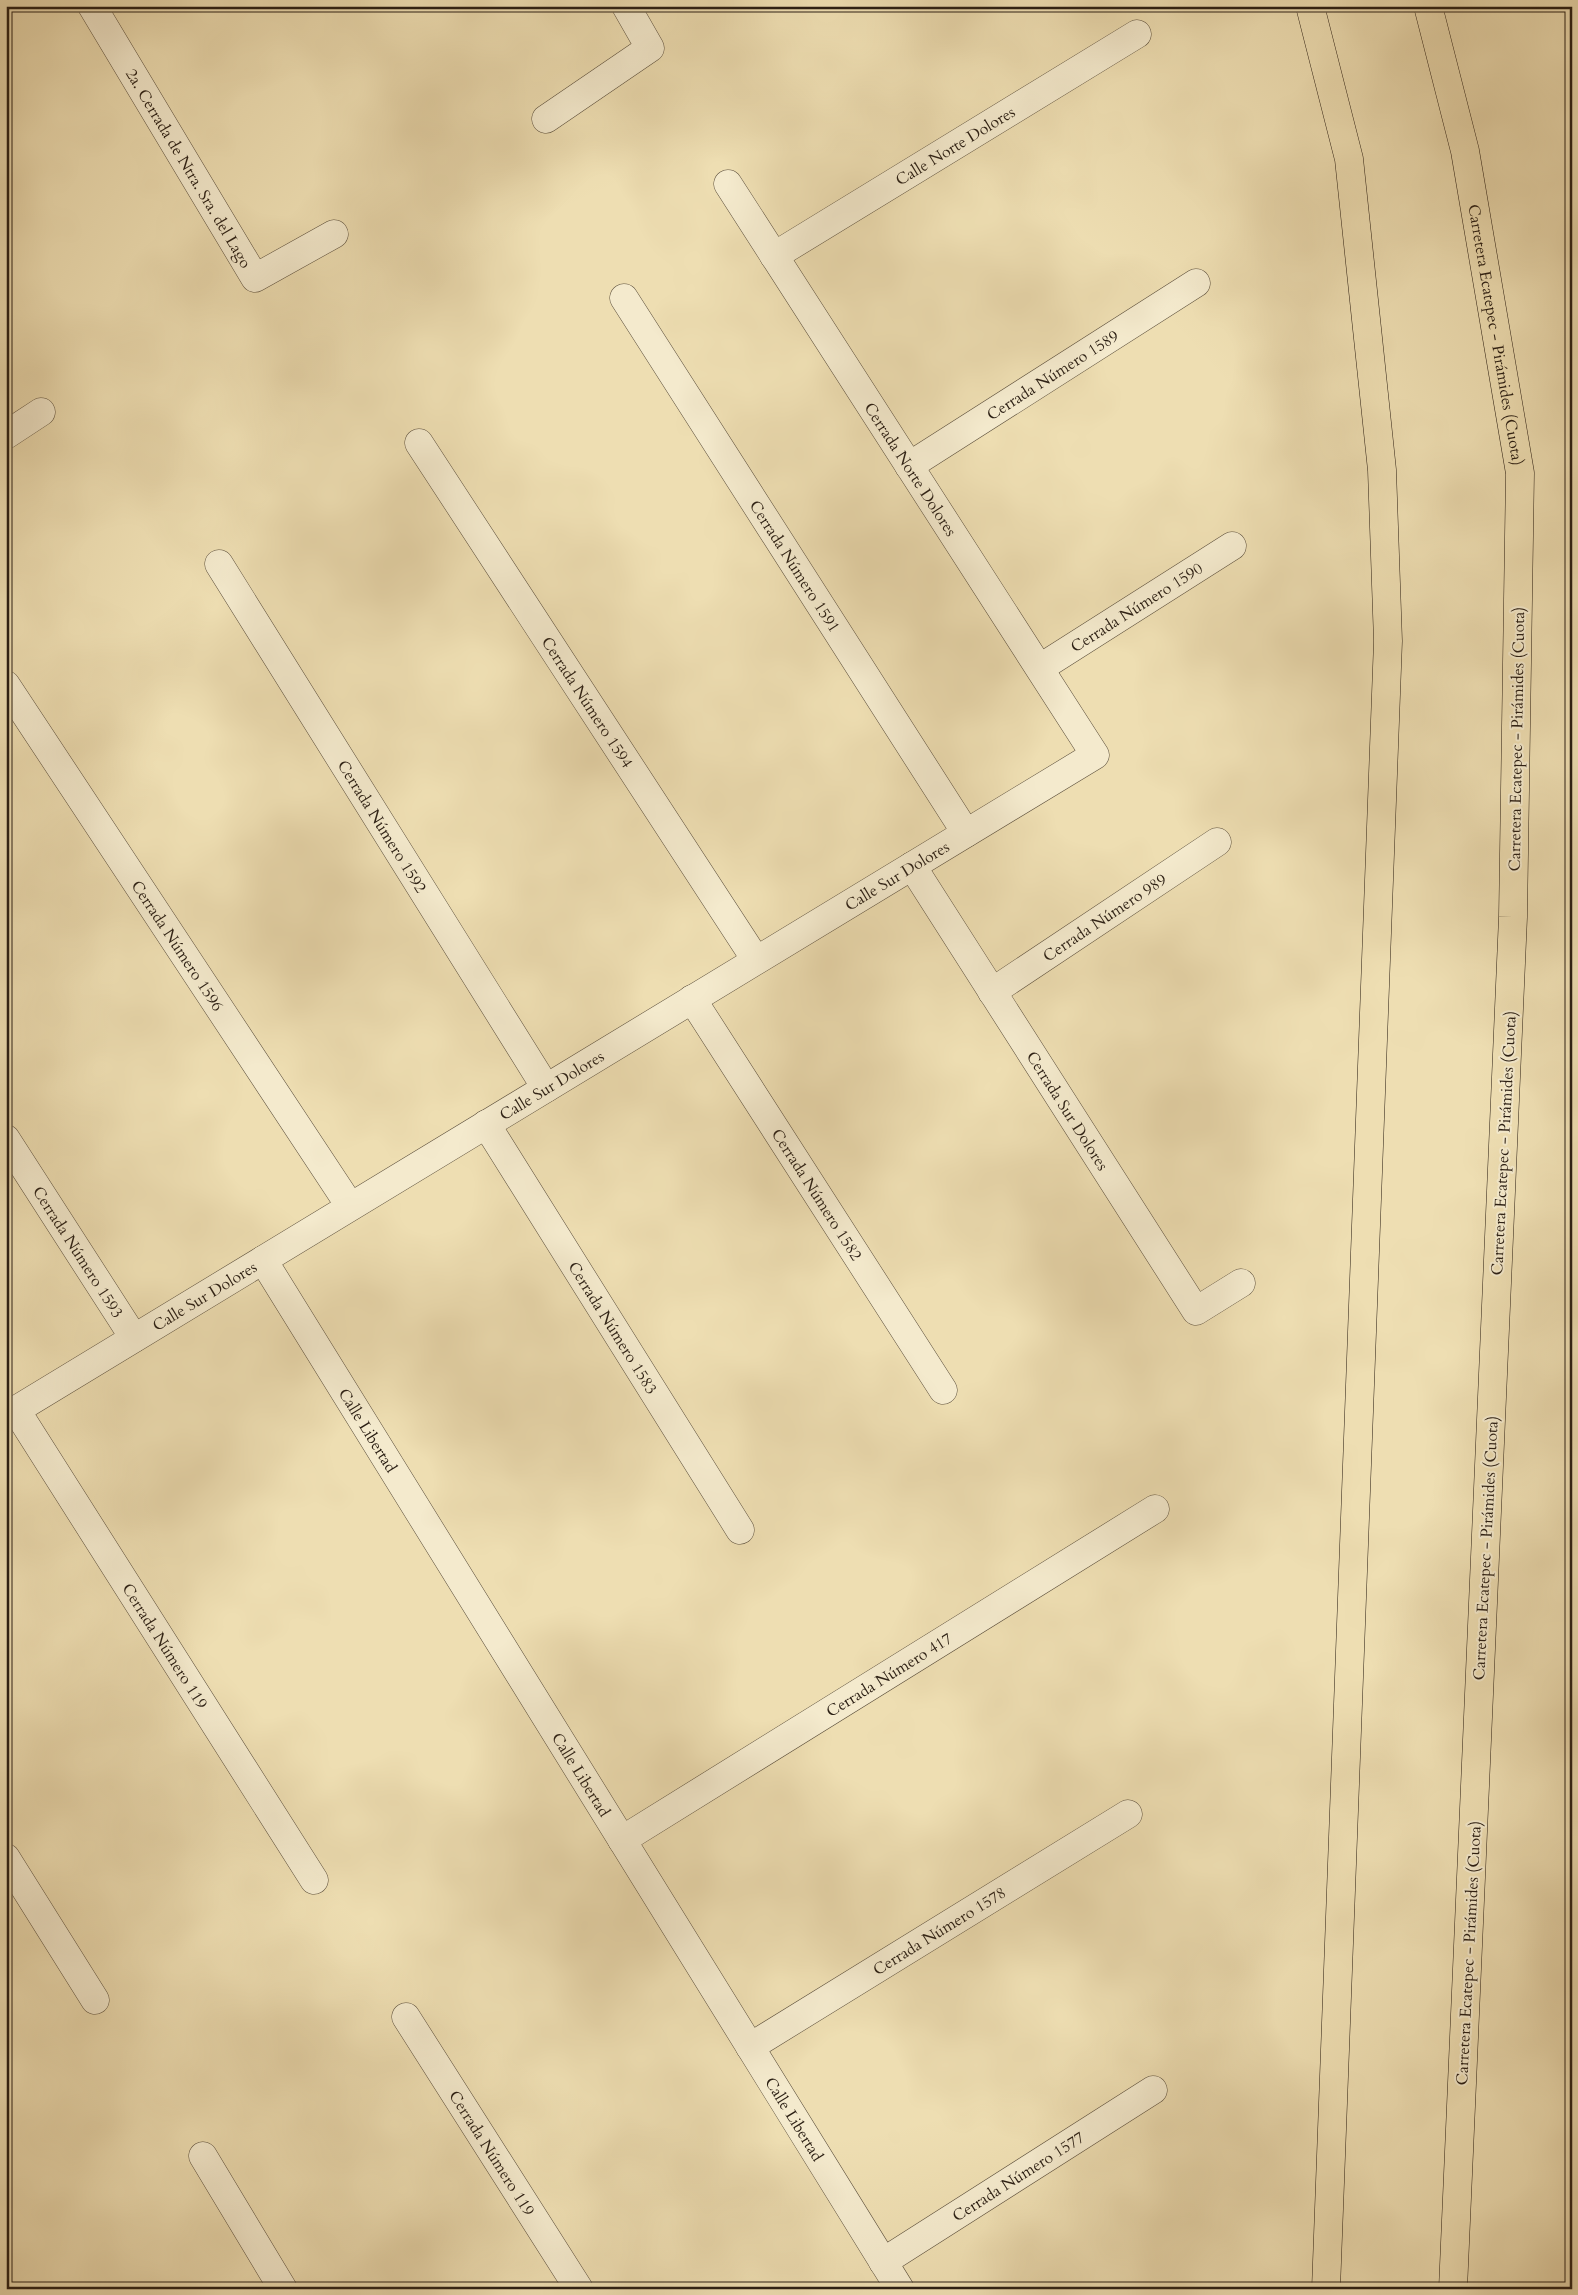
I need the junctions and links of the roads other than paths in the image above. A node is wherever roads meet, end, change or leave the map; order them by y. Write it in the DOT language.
graph roads {
  1 [pos="92,6"];
  2 [pos="626,6"];
  3 [pos="1310,6"];
  4 [pos="1428,6"];
  5 [pos="1137,34"];
  6 [pos="546,119"];
  7 [pos="728,184"];
  8 [pos="334,234"];
  9 [pos="774,256"];
  10 [pos="1196,283"];
  11 [pos="624,298"];
  12 [pos="41,412"];
  13 [pos="6,435"];
  14 [pos="419,443"];
  15 [pos="909,466"];
  16 [pos="1232,546"];
  17 [pos="219,564"];
  18 [pos="1040,668"];
  19 [pos="6,684"];
  20 [pos="1095,754"];
  21 [pos="966,833"];
  22 [pos="1217,842"];
  23 [pos="912,866"];
  24 [pos="756,960"];
  25 [pos="992,992"];
  26 [pos="692,999"];
  27 [pos="546,1088"];
  28 [pos="486,1124"];
  29 [pos="6,1139"];
  30 [pos="350,1206"];
  31 [pos="263,1260"];
  32 [pos="1240,1283"];
  33 [pos="134,1338"];
  34 [pos="943,1390"];
  35 [pos="11,1413"];
  36 [pos="1155,1509"];
  37 [pos="740,1530"];
  38 [pos="1128,1814"];
  39 [pos="622,1840"];
  40 [pos="6,1858"];
  41 [pos="314,1880"];
  42 [pos="95,2000"];
  43 [pos="406,2017"];
  44 [pos="750,2047"];
  45 [pos="1153,2090"];
  46 [pos="202,2156"];
  47 [pos="883,2262"];
  48 [pos="283,2289"];
  49 [pos="578,2289"];
  50 [pos="900,2289"];
  51 [pos="1326,2289"];
  52 [pos="1453,2289"];
  1 -- 8 [label="street, 2a. Cerrada de Ntra. Sra. del Lago"];
  2 -- 6 [label="street"];
  3 -- 51 [label="highway"];
  4 -- 52 [label="highway, Carretera Ecatepec - Pirámides (Cuota)"];
  5 -- 9 [label="street, Calle Norte Dolores"];
  7 -- 9 [label="street, Cerrada Norte Dolores"];
  9 -- 15 [label="street, Cerrada Norte Dolores"];
  10 -- 15 [label="street, Cerrada Número 1589"];
  11 -- 21 [label="street, Cerrada Número 1591"];
  12 -- 13 [label="street"];
  14 -- 24 [label="street, Cerrada Número 1594"];
  15 -- 18 [label="street, Cerrada Norte Dolores"];
  16 -- 18 [label="street, Cerrada Número 1590"];
  17 -- 27 [label="street, Cerrada Número 1592"];
  18 -- 20 [label="street, Cerrada Norte Dolores"];
  19 -- 30 [label="street, Cerrada Número 1596"];
  20 -- 21 [label="street, Calle Sur Dolores"];
  21 -- 23 [label="street, Calle Sur Dolores"];
  22 -- 25 [label="street, Cerrada Número 989"];
  23 -- 24 [label="street, Calle Sur Dolores"];
  23 -- 25 [label="street, Cerrada Sur Dolores"];
  24 -- 26 [label="street, Calle Sur Dolores"];
  25 -- 32 [label="street, Cerrada Sur Dolores"];
  26 -- 27 [label="street, Calle Sur Dolores"];
  26 -- 34 [label="street, Cerrada Número 1582"];
  27 -- 28 [label="street, Calle Sur Dolores"];
  28 -- 30 [label="street, Calle Sur Dolores"];
  28 -- 37 [label="street, Cerrada Número 1583"];
  29 -- 33 [label="street, Cerrada Número 1593"];
  30 -- 31 [label="street, Calle Sur Dolores"];
  31 -- 33 [label="street, Calle Sur Dolores"];
  31 -- 39 [label="street, Calle Libertad"];
  33 -- 35 [label="street, Calle Sur Dolores"];
  35 -- 41 [label="street, Cerrada Número 119"];
  36 -- 39 [label="street, Cerrada Número 417"];
  38 -- 44 [label="street, Cerrada Número 1578"];
  39 -- 44 [label="street, Calle Libertad"];
  40 -- 42 [label="street"];
  43 -- 49 [label="street, Cerrada Número 119"];
  44 -- 47 [label="street, Calle Libertad"];
  45 -- 47 [label="street, Cerrada Número 1577"];
  46 -- 48 [label="street"];
  47 -- 50 [label="street, Calle Libertad"];
}
